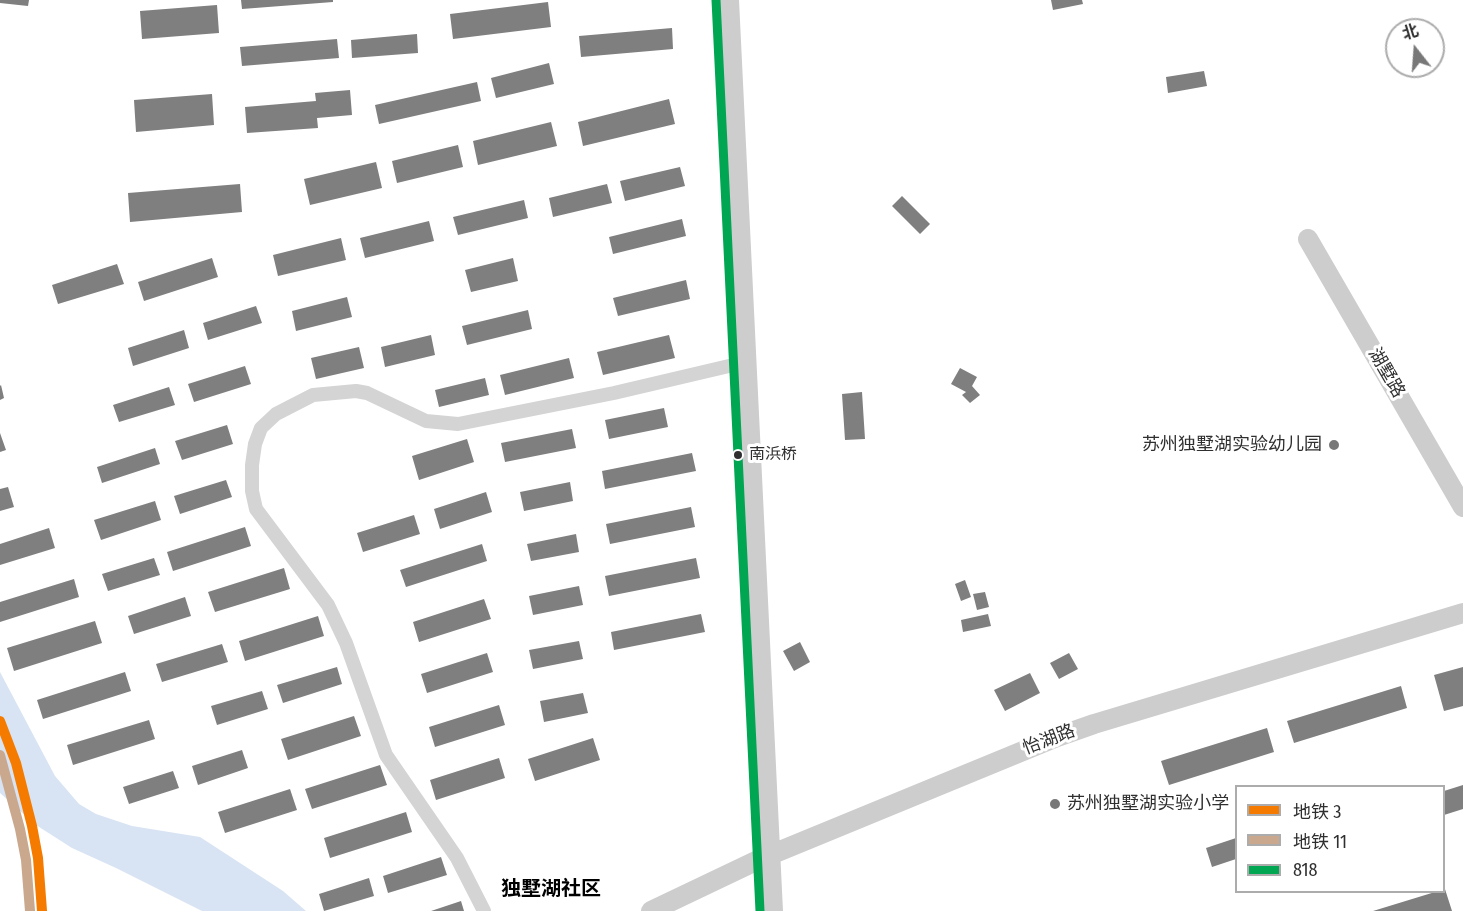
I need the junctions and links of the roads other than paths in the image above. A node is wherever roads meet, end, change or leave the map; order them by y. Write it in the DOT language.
graph roads {
  1 [pos="716,0"];
  2 [pos="729,0"];
  3 [pos="1308,239"];
  4 [pos="740,364"];
  5 [pos="1463,507"];
  6 [pos="1463,613"];
  7 [pos="764,858"];
  8 [pos="484,911"];
  9 [pos="651,911"];
  10 [pos="760,911"];
  11 [pos="772,911"];
  1 -- 4 [label="main road"];
  2 -- 4 [label="main road"];
  3 -- 5 [label="main road, 湖墅路"];
  4 -- 7 [label="main road"];
  4 -- 8 [label="street"];
  6 -- 7 [label="main road, 怡湖路"];
  7 -- 9 [label="main road, 怡湖路"];
  7 -- 10 [label="main road"];
  7 -- 11 [label="main road"];
}
